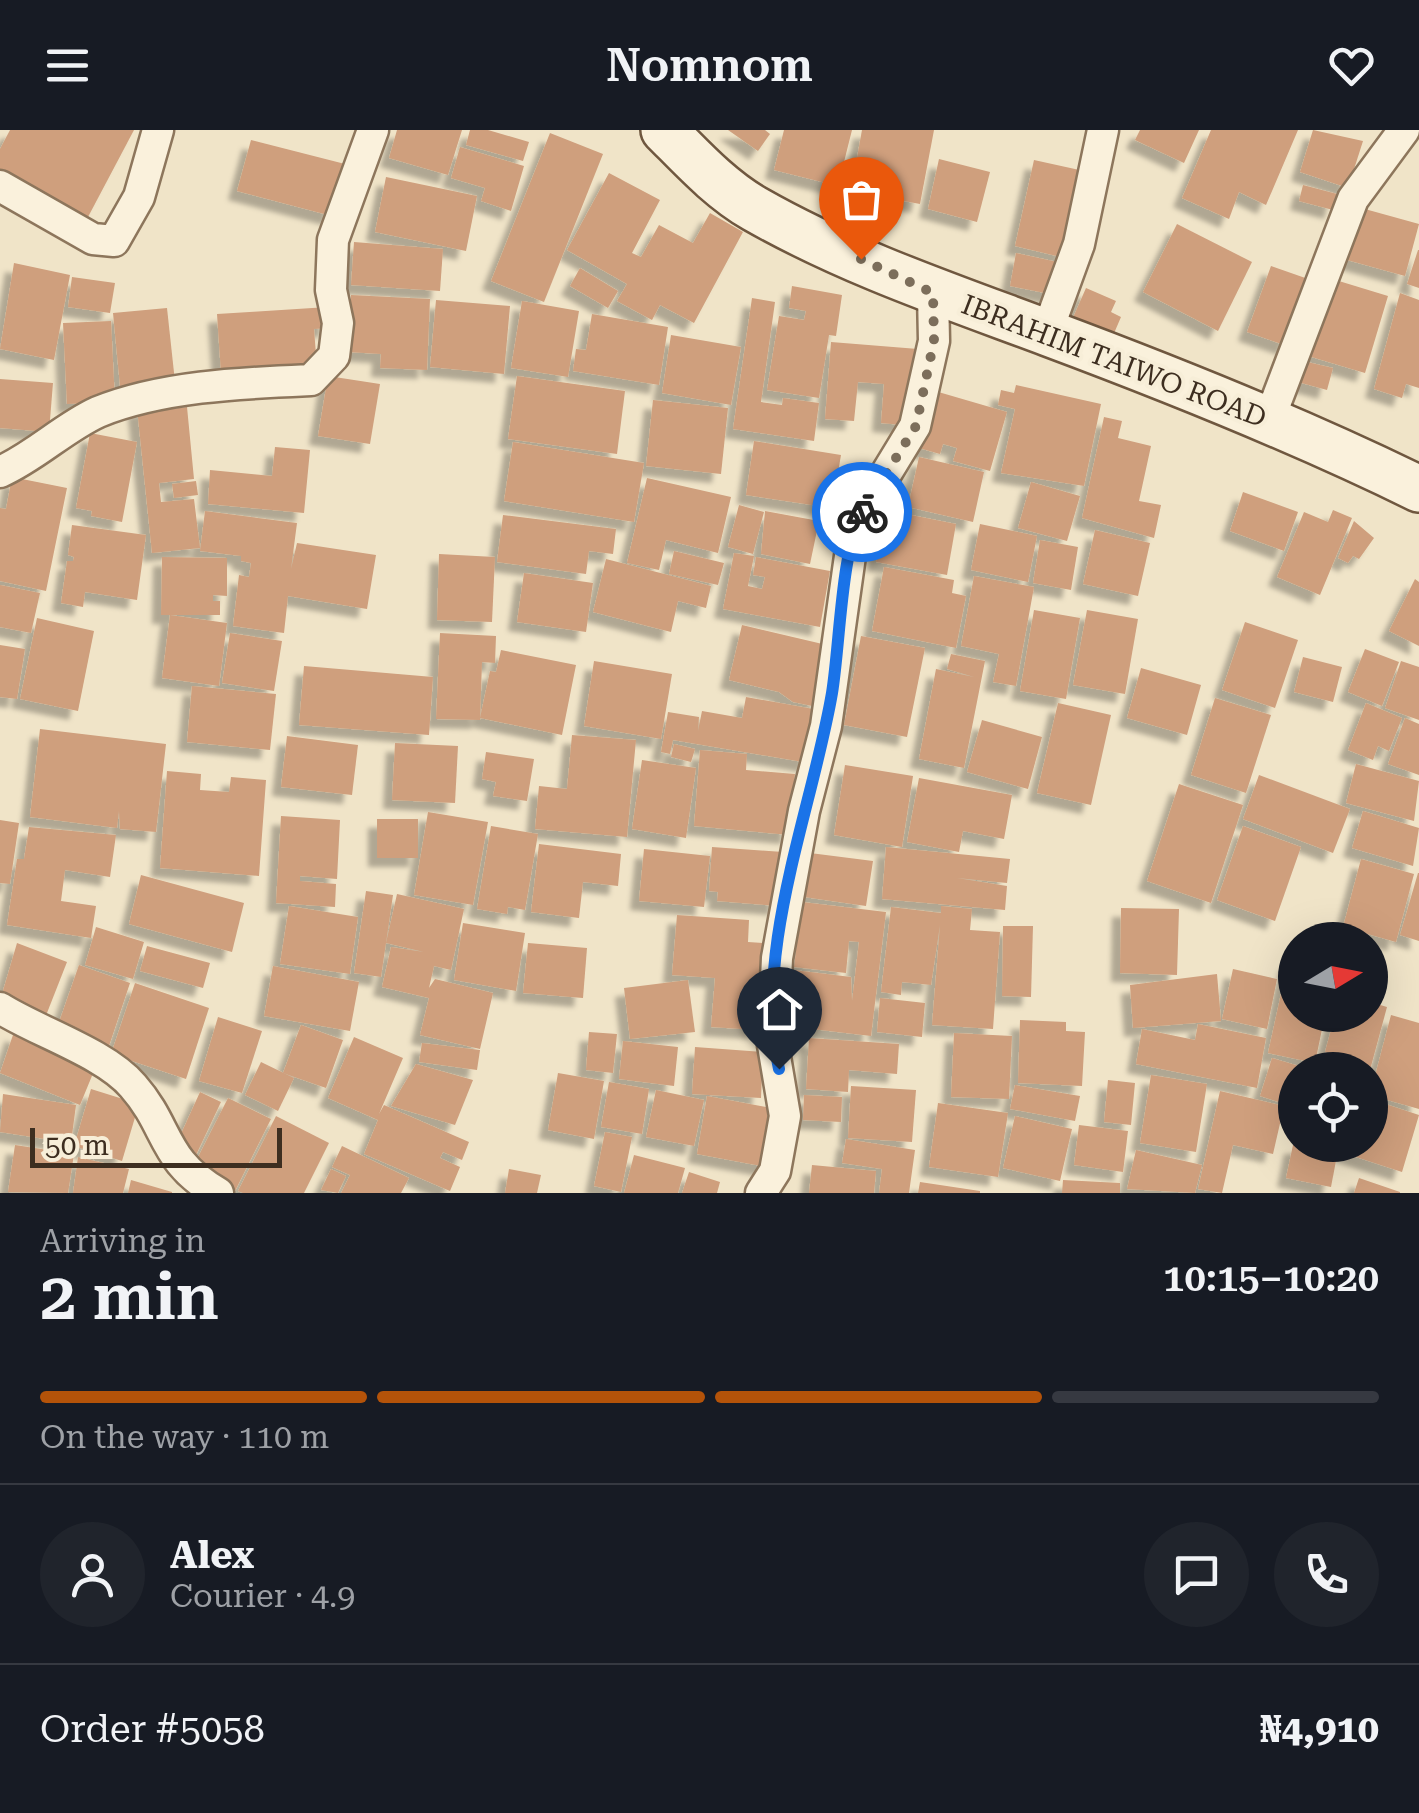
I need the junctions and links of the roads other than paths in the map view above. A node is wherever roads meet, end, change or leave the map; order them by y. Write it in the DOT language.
graph roads {
  1 [pos="158,130"];
  2 [pos="372,130"];
  3 [pos="664,130"];
  4 [pos="1103,130"];
  5 [pos="1404,130"];
  6 [pos="0,186"];
  7 [pos="933,293"];
  8 [pos="1048,332"];
  9 [pos="1269,420"];
  10 [pos="0,472"];
  11 [pos="1419,489"];
  12 [pos="0,1008"];
  13 [pos="218,1193"];
  14 [pos="761,1193"];
  1 -- 6 [label="street"];
  2 -- 10 [label="street"];
  3 -- 7 [label="main road, IBRAHIM TAIWO ROAD"];
  4 -- 8 [label="street"];
  5 -- 9 [label="street"];
  7 -- 8 [label="main road, IBRAHIM TAIWO ROAD"];
  7 -- 14 [label="street"];
  8 -- 9 [label="main road, IBRAHIM TAIWO ROAD"];
  9 -- 11 [label="main road, IBRAHIM TAIWO ROAD"];
  12 -- 13 [label="street"];
}
